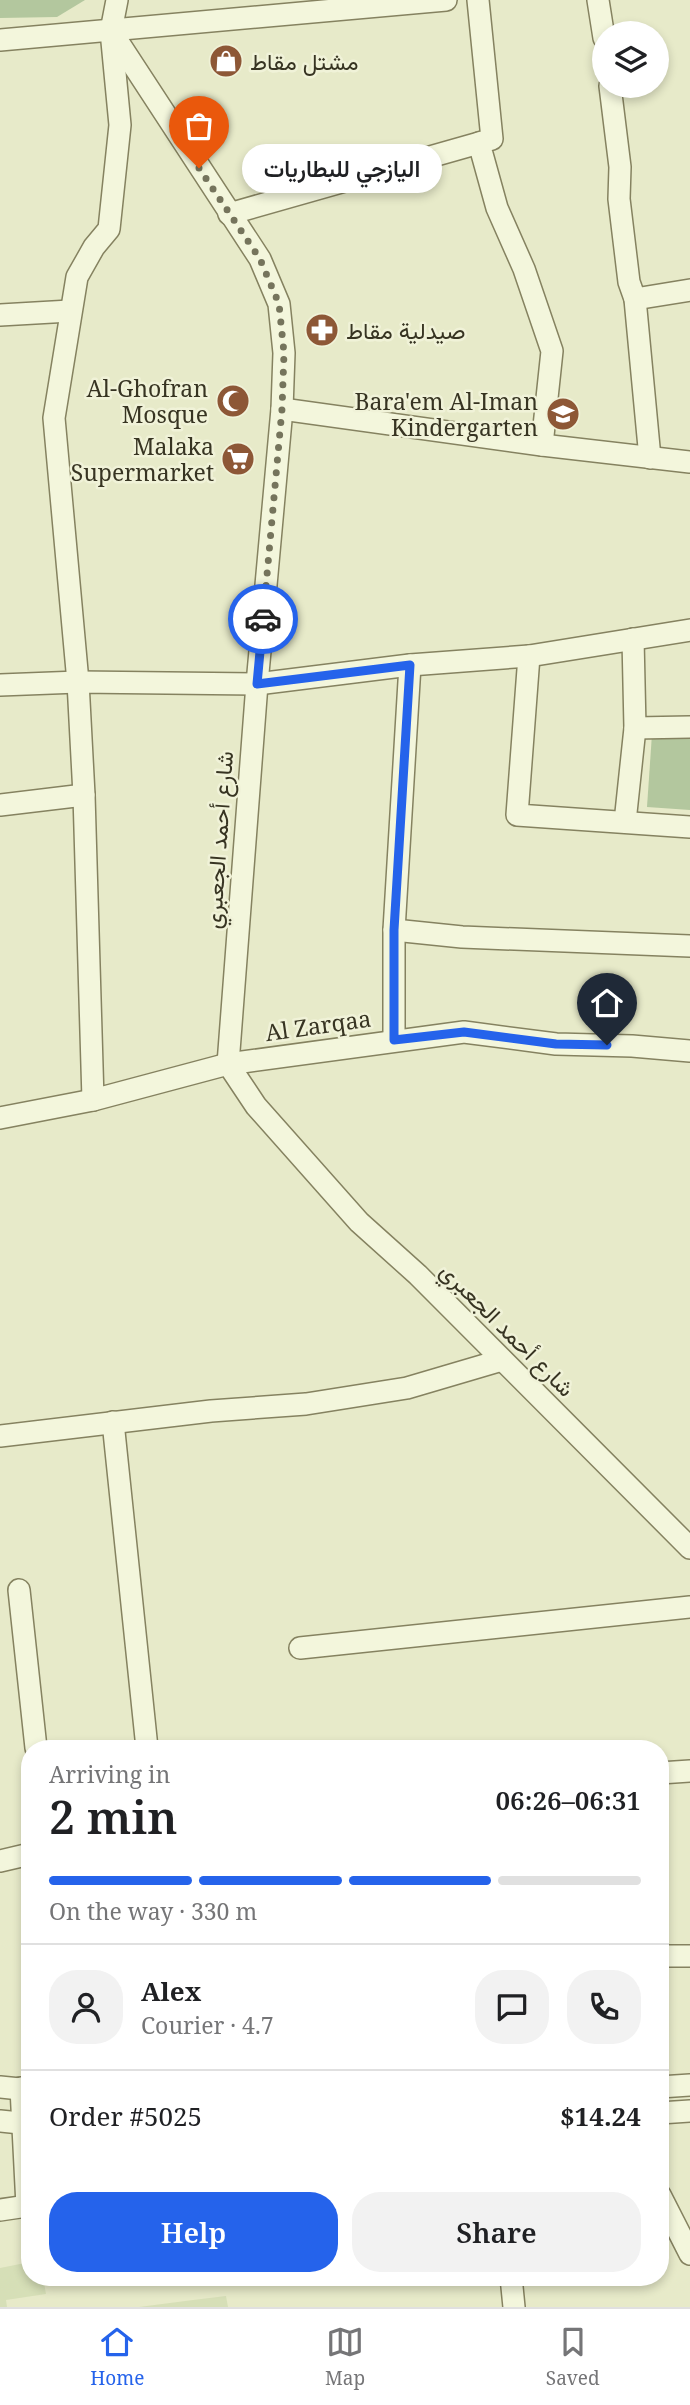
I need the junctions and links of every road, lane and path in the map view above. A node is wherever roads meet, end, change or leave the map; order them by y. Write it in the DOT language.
graph roads {
  1 [pos="117,0"];
  2 [pos="446,0"];
  3 [pos="478,0"];
  4 [pos="598,0"];
  5 [pos="601,21"];
  6 [pos="111,30"];
  7 [pos="0,40"];
  8 [pos="611,98"];
  9 [pos="479,143"];
  10 [pos="229,214"];
  11 [pos="690,290"];
  12 [pos="635,299"];
  13 [pos="70,311"];
  14 [pos="0,315"];
  15 [pos="282,409"];
  16 [pos="542,445"];
  17 [pos="650,458"];
  18 [pos="690,462"];
  19 [pos="690,629"];
  20 [pos="633,639"];
  21 [pos="529,656"];
  22 [pos="410,665"];
  23 [pos="78,682"];
  24 [pos="257,684"];
  25 [pos="0,685"];
  26 [pos="690,727"];
  27 [pos="635,728"];
  28 [pos="84,795"];
  29 [pos="0,805"];
  30 [pos="625,822"];
  31 [pos="690,827"];
  32 [pos="394,930"];
  33 [pos="690,946"];
  34 [pos="394,1040"];
  35 [pos="690,1051"];
  36 [pos="228,1065"];
  37 [pos="93,1100"];
  38 [pos="0,1118"];
  39 [pos="502,1360"];
  40 [pos="113,1422"];
  41 [pos="0,1436"];
  42 [pos="690,1548"];
  43 [pos="19,1590"];
  44 [pos="690,1606"];
  45 [pos="300,1647"];
  46 [pos="35,1740"];
  47 [pos="146,1740"];
  48 [pos="690,1772"];
  49 [pos="669,1773"];
  50 [pos="21,1856"];
  51 [pos="0,1861"];
  52 [pos="669,1956"];
  53 [pos="690,1956"];
  54 [pos="690,2085"];
  55 [pos="669,2086"];
  56 [pos="690,2111"];
  57 [pos="669,2112"];
  58 [pos="0,2120"];
  59 [pos="21,2123"];
  60 [pos="21,2207"];
  61 [pos="0,2210"];
  62 [pos="669,2213"];
  63 [pos="690,2254"];
  64 [pos="512,2286"];
  65 [pos="514,2307"];
  1 -- 6 [label="street"];
  2 -- 6 [label="street"];
  3 -- 9 [label="street"];
  4 -- 5 [label="street"];
  6 -- 7 [label="street"];
  6 -- 10 [label="street, شارع أحمد الجعبري"];
  6 -- 13 [label="street"];
  8 -- 12 [label="street"];
  9 -- 10 [label="street"];
  9 -- 16 [label="street"];
  10 -- 15 [label="street, شارع أحمد الجعبري"];
  11 -- 12 [label="street"];
  12 -- 17 [label="street"];
  13 -- 14 [label="street"];
  13 -- 23 [label="street"];
  15 -- 16 [label="street"];
  15 -- 24 [label="street, شارع أحمد الجعبري"];
  16 -- 17 [label="street"];
  17 -- 18 [label="street"];
  19 -- 20 [label="street"];
  20 -- 21 [label="street"];
  20 -- 27 [label="street"];
  21 -- 22 [label="street"];
  21 -- 30 [label="street"];
  22 -- 24 [label="street"];
  22 -- 32 [label="street"];
  23 -- 24 [label="street"];
  23 -- 25 [label="street"];
  23 -- 28 [label="street"];
  24 -- 36 [label="street, شارع أحمد الجعبري"];
  26 -- 27 [label="street"];
  27 -- 30 [label="street"];
  28 -- 29 [label="street"];
  28 -- 37 [label="street"];
  30 -- 31 [label="street"];
  32 -- 33 [label="street"];
  32 -- 34 [label="street"];
  34 -- 35 [label="street, Al Zarqaa"];
  34 -- 36 [label="street, Al Zarqaa"];
  36 -- 37 [label="street, Al Zarqaa"];
  36 -- 39 [label="street, شارع أحمد الجعبري"];
  37 -- 38 [label="street, Al Zarqaa"];
  39 -- 40 [label="street"];
  39 -- 42 [label="street, شارع أحمد الجعبري"];
  40 -- 41 [label="street"];
  40 -- 47 [label="street"];
  43 -- 46 [label="street"];
  44 -- 45 [label="street"];
  48 -- 49 [label="street"];
  50 -- 51 [label="street"];
  52 -- 53 [label="street"];
  54 -- 55 [label="street"];
  56 -- 57 [label="street"];
  58 -- 59 [label="street"];
  60 -- 61 [label="street"];
  62 -- 63 [label="street"];
  64 -- 65 [label="street"];
}
